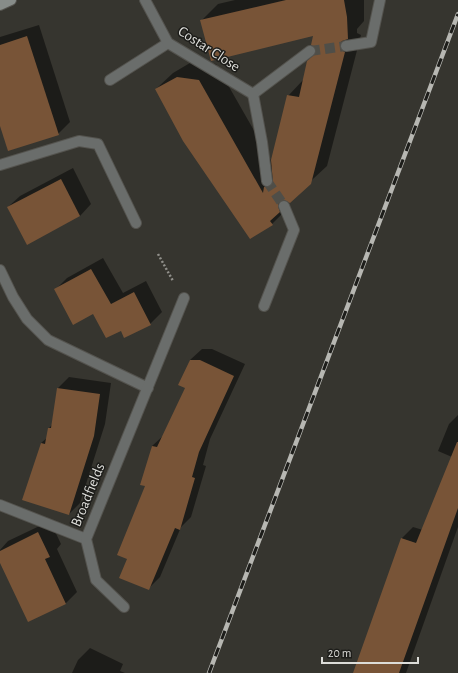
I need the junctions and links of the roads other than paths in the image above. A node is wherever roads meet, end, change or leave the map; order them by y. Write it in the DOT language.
graph roads {
  1 [pos="11,0"];
  2 [pos="145,0"];
  3 [pos="380,0"];
  4 [pos="0,5"];
  5 [pos="168,43"];
  6 [pos="346,46"];
  7 [pos="310,51"];
  8 [pos="110,80"];
  9 [pos="253,94"];
  10 [pos="0,165"];
  11 [pos="267,181"];
  12 [pos="284,206"];
  13 [pos="136,223"];
  14 [pos="0,270"];
  15 [pos="184,298"];
  16 [pos="264,306"];
  17 [pos="148,388"];
  18 [pos="0,506"];
  19 [pos="86,539"];
  20 [pos="124,607"];
  1 -- 4 [label="street"];
  2 -- 5 [label="street, Costar Close"];
  3 -- 6 [label="street"];
  5 -- 8 [label="street"];
  5 -- 9 [label="street, Costar Close"];
  7 -- 9 [label="street"];
  9 -- 11 [label="street"];
  10 -- 13 [label="street"];
  12 -- 16 [label="street"];
  14 -- 17 [label="street"];
  15 -- 17 [label="street, Broadfields"];
  17 -- 19 [label="street, Broadfields"];
  18 -- 19 [label="street"];
  19 -- 20 [label="street, Broadfields"];
}
